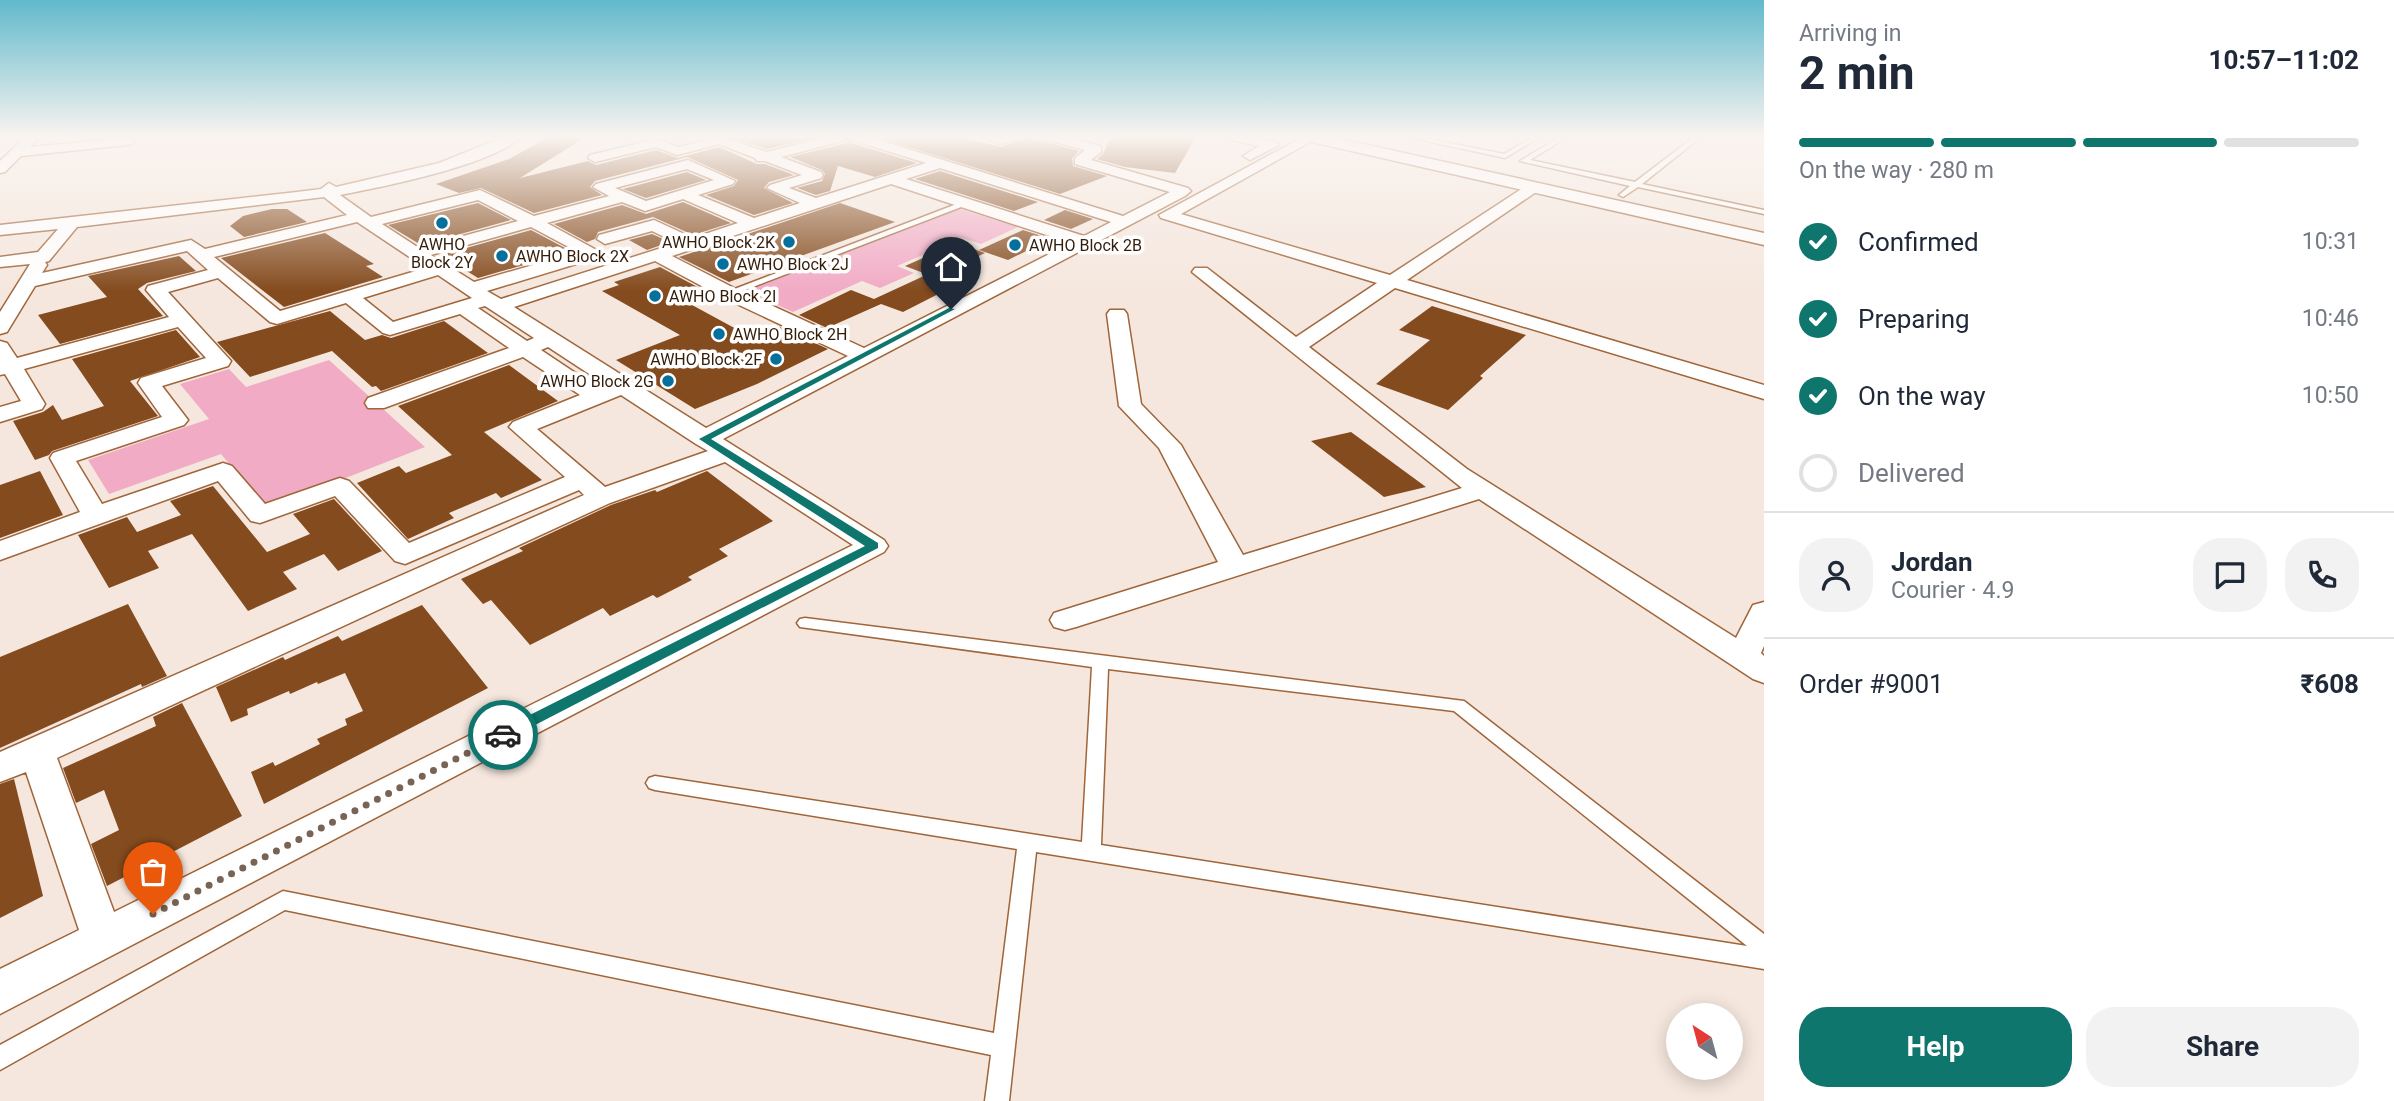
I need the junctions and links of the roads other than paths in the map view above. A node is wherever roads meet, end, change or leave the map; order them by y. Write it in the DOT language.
graph roads {
  1 [pos="339,188"];
  2 [pos="349,188"];
  3 [pos="604,188"];
  4 [pos="702,188"];
  5 [pos="776,188"];
  6 [pos="863,188"];
  7 [pos="919,188"];
  8 [pos="1021,188"];
  9 [pos="1174,188"];
  10 [pos="1188,188"];
  11 [pos="1216,188"];
  12 [pos="1532,188"];
  13 [pos="1540,188"];
  14 [pos="1622,188"];
  15 [pos="1624,188"];
  16 [pos="1630,190"];
  17 [pos="329,191"];
  18 [pos="1183,191"];
  19 [pos="683,194"];
  20 [pos="623,197"];
  21 [pos="816,204"];
  22 [pos="965,204"];
  23 [pos="1764,212"];
  24 [pos="363,220"];
  25 [pos="1123,221"];
  26 [pos="535,222"];
  27 [pos="72,223"];
  28 [pos="0,224"];
  29 [pos="754,224"];
  30 [pos="1764,227"];
  31 [pos="0,230"];
  32 [pos="606,239"];
  33 [pos="1764,239"];
  34 [pos="1082,242"];
  35 [pos="692,244"];
  36 [pos="582,247"];
  37 [pos="201,255"];
  38 [pos="43,257"];
  39 [pos="650,257"];
  40 [pos="0,262"];
  41 [pos="428,262"];
  42 [pos="221,272"];
  43 [pos="1201,272"];
  44 [pos="28,282"];
  45 [pos="1392,282"];
  46 [pos="729,293"];
  47 [pos="348,296"];
  48 [pos="480,300"];
  49 [pos="1117,314"];
  50 [pos="183,319"];
  51 [pos="0,328"];
  52 [pos="538,344"];
  53 [pos="1296,346"];
  54 [pos="863,355"];
  55 [pos="4,361"];
  56 [pos="610,392"];
  57 [pos="1764,392"];
  58 [pos="376,403"];
  59 [pos="0,415"];
  60 [pos="715,446"];
  61 [pos="592,488"];
  62 [pos="1482,490"];
  63 [pos="95,515"];
  64 [pos="0,551"];
  65 [pos="1235,567"];
  66 [pos="1764,612"];
  67 [pos="1065,620"];
  68 [pos="806,623"];
  69 [pos="1100,662"];
  70 [pos="1753,664"];
  71 [pos="37,752"];
  72 [pos="0,768"];
  73 [pos="655,783"];
  74 [pos="1027,842"];
  75 [pos="1091,852"];
  76 [pos="103,939"];
  77 [pos="1764,947"];
  78 [pos="1764,959"];
  79 [pos="0,992"];
  80 [pos="1003,1046"];
  81 [pos="0,1058"];
  82 [pos="997,1101"];
  1 -- 17 [label="street"];
  2 -- 17 [label="street"];
  3 -- 20 [label="street"];
  4 -- 19 [label="street"];
  5 -- 21 [label="street"];
  6 -- 21 [label="street"];
  7 -- 22 [label="street"];
  8 -- 25 [label="street"];
  9 -- 18 [label="street"];
  10 -- 18 [label="street"];
  11 -- 45 [label="street"];
  12 -- 45 [label="street"];
  13 -- 33 [label="street"];
  14 -- 16 [label="street"];
  15 -- 16 [label="lane"];
  16 -- 23 [label="lane"];
  16 -- 30 [label="street"];
  17 -- 24 [label="street"];
  17 -- 27 [label="street"];
  17 -- 28 [label="street"];
  18 -- 25 [label="street"];
  19 -- 20 [label="street"];
  19 -- 29 [label="street"];
  20 -- 26 [label="street"];
  21 -- 29 [label="street"];
  22 -- 34 [label="street"];
  22 -- 46 [label="lane"];
  24 -- 26 [label="street"];
  24 -- 37 [label="street"];
  24 -- 41 [label="street"];
  25 -- 34 [label="street"];
  26 -- 36 [label="street"];
  26 -- 41 [label="street"];
  27 -- 31 [label="street"];
  27 -- 38 [label="street"];
  29 -- 35 [label="street"];
  32 -- 35 [label="street"];
  32 -- 36 [label="street"];
  32 -- 39 [label="street"];
  34 -- 54 [label="street"];
  35 -- 39 [label="street"];
  36 -- 48 [label="street"];
  37 -- 42 [label="street"];
  37 -- 44 [label="street"];
  38 -- 40 [label="street"];
  38 -- 44 [label="street"];
  39 -- 46 [label="street"];
  39 -- 48 [label="street"];
  41 -- 47 [label="street"];
  41 -- 48 [label="street"];
  42 -- 47 [label="street"];
  42 -- 50 [label="street"];
  43 -- 53 [label="street"];
  44 -- 51 [label="street"];
  45 -- 53 [label="street"];
  45 -- 57 [label="street"];
  46 -- 54 [label="street"];
  47 -- 48 [label="street"];
  48 -- 52 [label="street"];
  49 -- 65 [label="street"];
  50 -- 55 [label="street"];
  50 -- 63 [label="street"];
  52 -- 56 [label="street"];
  52 -- 58 [label="street"];
  53 -- 62 [label="street"];
  54 -- 60 [label="street"];
  55 -- 59 [label="street"];
  56 -- 60 [label="street"];
  56 -- 61 [label="street"];
  60 -- 61 [label="street"];
  60 -- 76 [label="street"];
  61 -- 63 [label="street"];
  61 -- 71 [label="street"];
  62 -- 65 [label="street"];
  62 -- 70 [label="street"];
  63 -- 64 [label="street"];
  65 -- 67 [label="street"];
  66 -- 70 [label="street"];
  68 -- 69 [label="lane"];
  69 -- 75 [label="lane"];
  69 -- 77 [label="lane"];
  71 -- 72 [label="street"];
  71 -- 76 [label="street"];
  73 -- 74 [label="lane"];
  74 -- 75 [label="lane"];
  74 -- 80 [label="lane"];
  75 -- 78 [label="lane"];
  76 -- 79 [label="street"];
  80 -- 81 [label="lane"];
  80 -- 82 [label="lane"];
}
